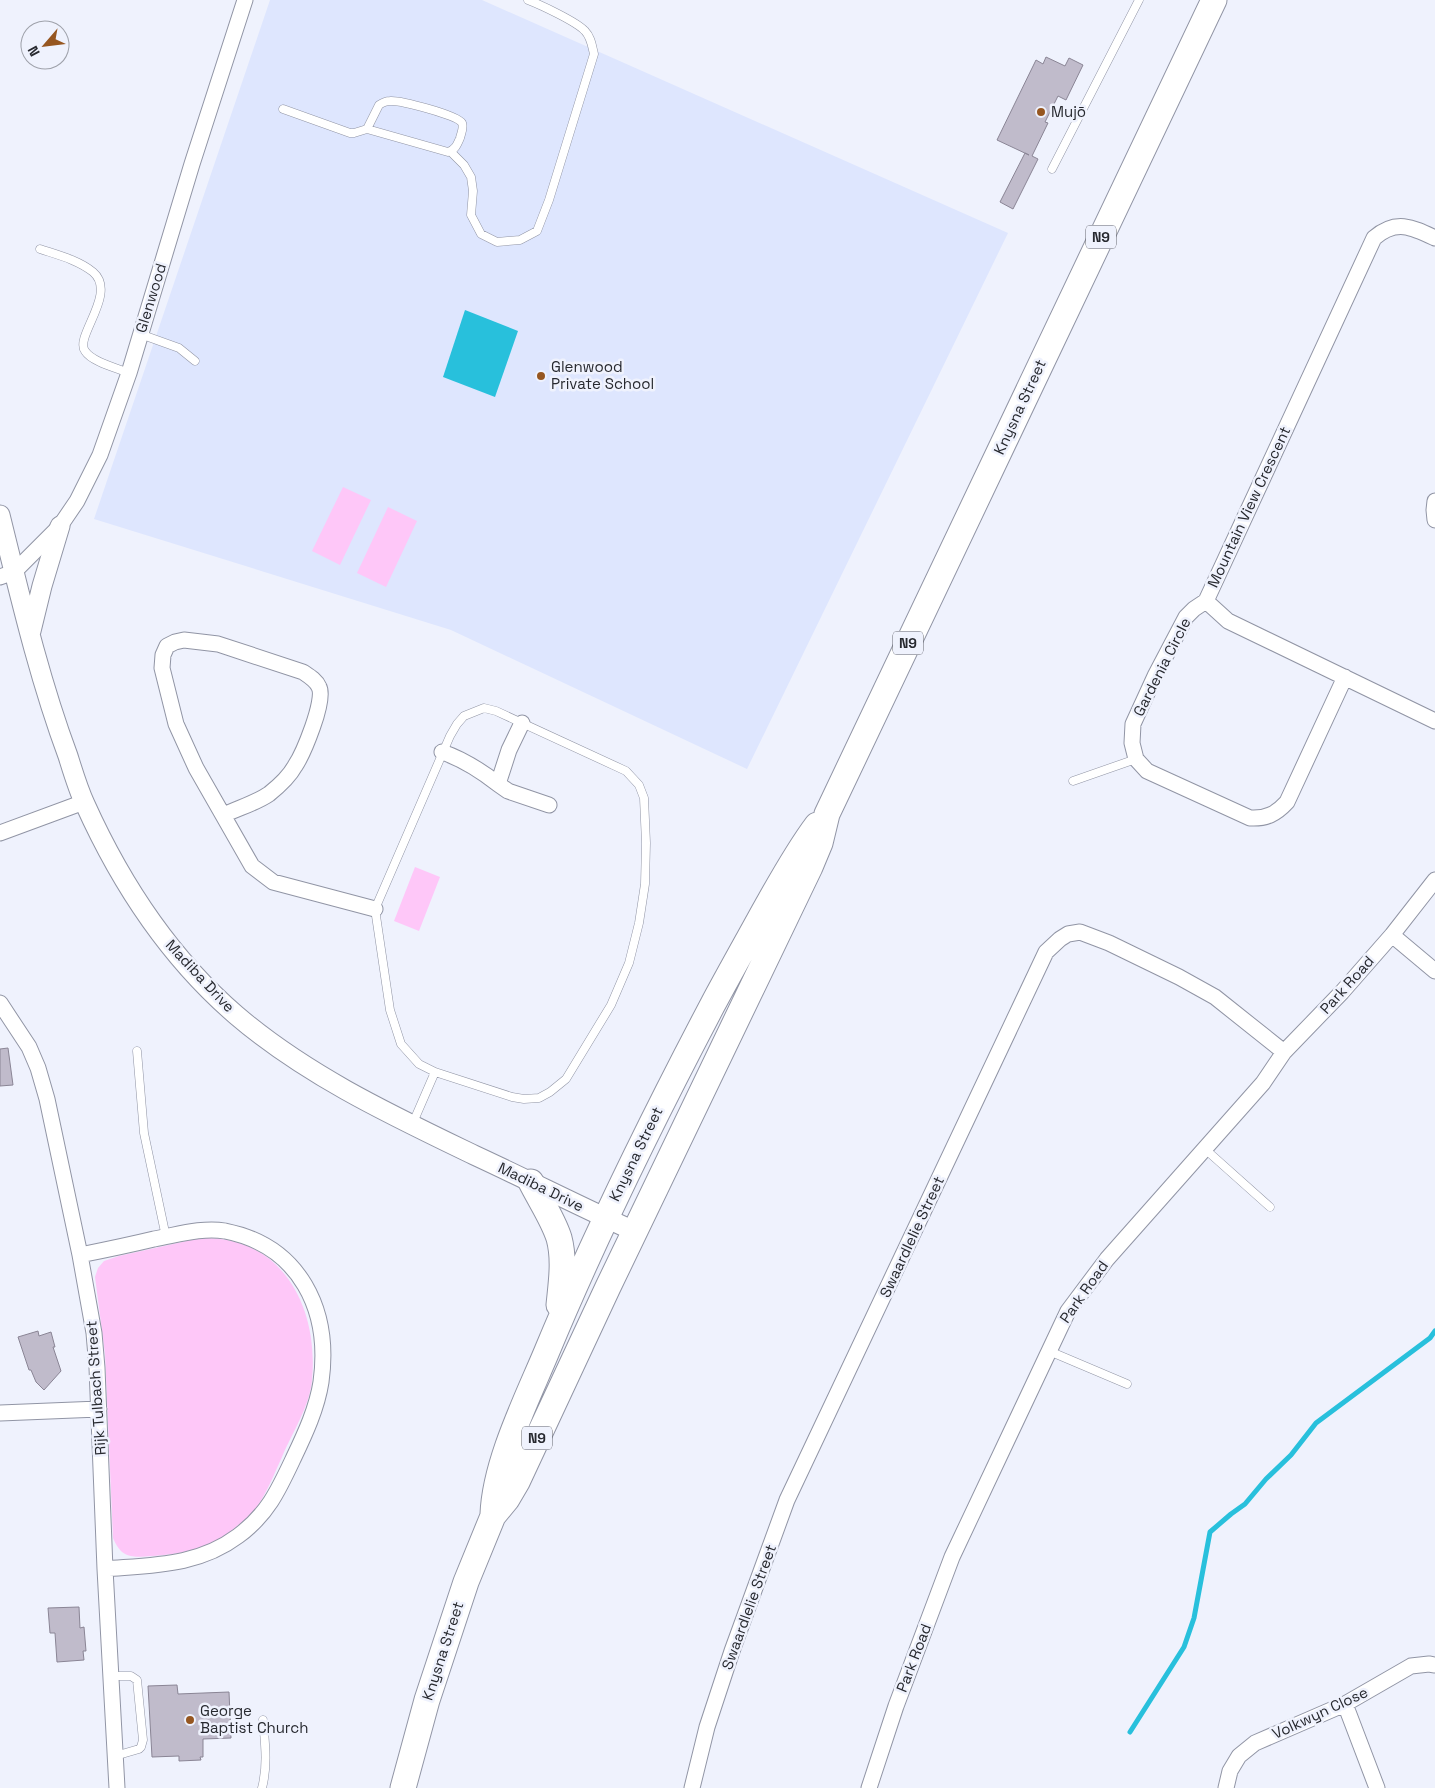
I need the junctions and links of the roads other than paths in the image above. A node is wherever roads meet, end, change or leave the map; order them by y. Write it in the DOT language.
graph roads {
  1 [pos="245,0"];
  2 [pos="528,0"];
  3 [pos="1139,0"];
  4 [pos="1214,0"];
  5 [pos="283,109"];
  6 [pos="367,129"];
  7 [pos="451,152"];
  8 [pos="1052,168"];
  9 [pos="1435,238"];
  10 [pos="40,249"];
  11 [pos="140,334"];
  12 [pos="196,361"];
  13 [pos="130,373"];
  14 [pos="1435,501"];
  15 [pos="0,515"];
  16 [pos="1435,520"];
  17 [pos="60,526"];
  18 [pos="7,574"];
  19 [pos="1206,601"];
  20 [pos="30,633"];
  21 [pos="1345,677"];
  22 [pos="1435,721"];
  23 [pos="522,723"];
  24 [pos="442,752"];
  25 [pos="1136,759"];
  26 [pos="1073,781"];
  27 [pos="498,784"];
  28 [pos="84,802"];
  29 [pos="549,805"];
  30 [pos="827,814"];
  31 [pos="224,815"];
  32 [pos="0,833"];
  33 [pos="1435,880"];
  34 [pos="375,909"];
  35 [pos="1392,935"];
  36 [pos="1435,971"];
  37 [pos="0,1003"];
  38 [pos="137,1051"];
  39 [pos="1284,1052"];
  40 [pos="435,1072"];
  41 [pos="412,1125"];
  42 [pos="1205,1149"];
  43 [pos="531,1182"];
  44 [pos="1270,1207"];
  45 [pos="605,1218"];
  46 [pos="636,1232"];
  47 [pos="166,1237"];
  48 [pos="80,1255"];
  49 [pos="556,1327"];
  50 [pos="1049,1351"];
  51 [pos="1127,1384"];
  52 [pos="99,1409"];
  53 [pos="0,1413"];
  54 [pos="492,1516"];
  55 [pos="105,1569"];
  56 [pos="1435,1665"];
  57 [pos="111,1676"];
  58 [pos="1345,1704"];
  59 [pos="263,1720"];
  60 [pos="116,1756"];
  61 [pos="117,1788"];
  62 [pos="262,1788"];
  63 [pos="403,1788"];
  64 [pos="692,1788"];
  65 [pos="869,1788"];
  66 [pos="1226,1788"];
  67 [pos="1377,1788"];
  1 -- 11 [label="street, Glenwood"];
  2 -- 7 [label="lane"];
  3 -- 8 [label="lane"];
  4 -- 30 [label="highway, Knysna Street / N9"];
  5 -- 6 [label="lane"];
  6 -- 7 [label="lane"];
  6 -- 7 [label="lane"];
  9 -- 19 [label="street, Mountain View Crescent"];
  10 -- 13 [label="lane"];
  11 -- 12 [label="lane"];
  11 -- 13 [label="street, Glenwood"];
  13 -- 17 [label="street, Glenwood"];
  14 -- 16 [label="street"];
  15 -- 18 [label="street, Madiba Drive"];
  17 -- 18 [label="street, Glenwood"];
  17 -- 20 [label="street"];
  18 -- 20 [label="street, Madiba Drive"];
  19 -- 21 [label="street, Mountain View Crescent"];
  19 -- 25 [label="street, Gardenia Circle"];
  20 -- 28 [label="street, Madiba Drive"];
  21 -- 22 [label="street, Mountain View Crescent"];
  21 -- 25 [label="street"];
  23 -- 24 [label="lane"];
  23 -- 27 [label="street"];
  23 -- 40 [label="lane"];
  24 -- 27 [label="street"];
  24 -- 34 [label="lane"];
  25 -- 26 [label="lane"];
  27 -- 29 [label="street"];
  28 -- 32 [label="street"];
  28 -- 41 [label="street, Madiba Drive"];
  30 -- 45 [label="highway, Knysna Street / N9"];
  30 -- 46 [label="highway, Knysna Street / N9"];
  31 -- 31 [label="street"];
  31 -- 34 [label="street"];
  33 -- 35 [label="street, Park Road"];
  34 -- 40 [label="lane"];
  35 -- 36 [label="street"];
  35 -- 39 [label="street, Park Road"];
  37 -- 48 [label="street, Rijk Tulbach Street"];
  38 -- 47 [label="lane"];
  39 -- 42 [label="street, Park Road"];
  39 -- 64 [label="street, Swaardlelie Street"];
  40 -- 41 [label="lane"];
  41 -- 43 [label="street, Madiba Drive"];
  42 -- 44 [label="lane"];
  42 -- 50 [label="street, Park Road"];
  43 -- 45 [label="street, Madiba Drive"];
  43 -- 49 [label="highway"];
  45 -- 46 [label="street, Madiba Drive"];
  45 -- 49 [label="highway, Knysna Street / N9"];
  46 -- 54 [label="highway, Knysna Street / N9"];
  47 -- 48 [label="street"];
  47 -- 55 [label="street"];
  48 -- 52 [label="street, Rijk Tulbach Street"];
  49 -- 54 [label="highway, Knysna Street / N9"];
  50 -- 51 [label="lane"];
  50 -- 65 [label="street, Park Road"];
  52 -- 53 [label="street"];
  52 -- 55 [label="street, Rijk Tulbach Street"];
  54 -- 63 [label="highway, Knysna Street / N9"];
  55 -- 57 [label="street, Rijk Tulbach Street"];
  56 -- 58 [label="street, Volkwyn Close"];
  57 -- 60 [label="street, Rijk Tulbach Street"];
  57 -- 60 [label="lane"];
  58 -- 66 [label="street, Volkwyn Close"];
  58 -- 67 [label="street"];
  59 -- 62 [label="lane"];
  60 -- 61 [label="street, Rijk Tulbach Street"];
}
